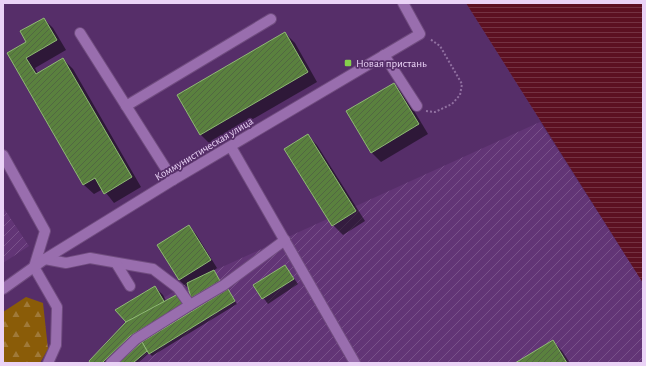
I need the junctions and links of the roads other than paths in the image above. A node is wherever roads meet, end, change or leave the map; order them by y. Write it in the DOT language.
graph roads {
  1 [pos="404,3"];
  2 [pos="271,19"];
  3 [pos="80,33"];
  4 [pos="384,55"];
  5 [pos="126,106"];
  6 [pos="417,106"];
  7 [pos="231,147"];
  8 [pos="3,155"];
  9 [pos="174,180"];
  10 [pos="285,240"];
  11 [pos="45,260"];
  12 [pos="116,263"];
  13 [pos="34,267"];
  14 [pos="130,286"];
  15 [pos="3,288"];
  16 [pos="190,305"];
  17 [pos="48,363"];
  18 [pos="111,363"];
  19 [pos="355,363"];
  1 -- 4 [label="street, Коммунистическая улица"];
  2 -- 5 [label="street"];
  3 -- 5 [label="street"];
  4 -- 6 [label="street"];
  4 -- 7 [label="street, Коммунистическая улица"];
  5 -- 9 [label="street"];
  7 -- 9 [label="street, Коммунистическая улица"];
  7 -- 10 [label="street"];
  8 -- 13 [label="street"];
  9 -- 11 [label="street, Коммунистическая улица"];
  10 -- 16 [label="street"];
  10 -- 19 [label="street"];
  11 -- 12 [label="street"];
  11 -- 13 [label="street, Коммунистическая улица"];
  12 -- 14 [label="street"];
  12 -- 16 [label="street"];
  13 -- 15 [label="street, Коммунистическая улица"];
  13 -- 17 [label="street"];
  16 -- 18 [label="street"];
}
